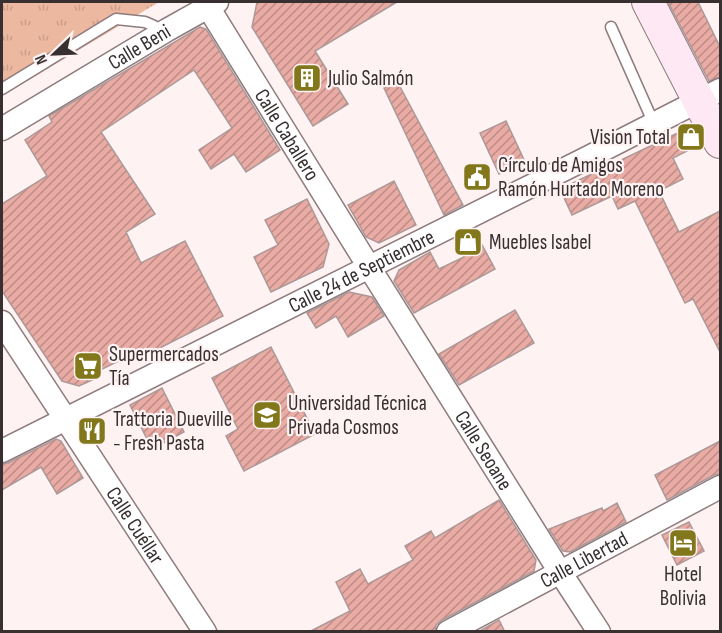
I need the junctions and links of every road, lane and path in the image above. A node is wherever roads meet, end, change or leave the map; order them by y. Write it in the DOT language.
graph roads {
  1 [pos="648,2"];
  2 [pos="210,3"];
  3 [pos="611,27"];
  4 [pos="163,33"];
  5 [pos="2,89"];
  6 [pos="710,95"];
  7 [pos="654,124"];
  8 [pos="2,129"];
  9 [pos="720,142"];
  10 [pos="369,267"];
  11 [pos="2,322"];
  12 [pos="64,419"];
  13 [pos="2,451"];
  14 [pos="720,487"];
  15 [pos="560,572"];
  16 [pos="205,632"];
  17 [pos="448,632"];
  18 [pos="599,632"];
  1 -- 6 [label="street"];
  2 -- 4 [label="street, Calle Beni"];
  2 -- 10 [label="street, Calle Caballero"];
  3 -- 7 [label="lane"];
  4 -- 5 [label="lane"];
  4 -- 8 [label="street, Calle Beni"];
  6 -- 7 [label="street, Calle 24 de Septiembre"];
  6 -- 9 [label="street"];
  7 -- 10 [label="street, Calle 24 de Septiembre"];
  10 -- 12 [label="street, Calle 24 de Septiembre"];
  10 -- 15 [label="street, Calle Seoane"];
  11 -- 12 [label="street, Calle Cuéllar"];
  12 -- 13 [label="street, Calle 24 de Septiembre"];
  12 -- 16 [label="street, Calle Cuéllar"];
  14 -- 15 [label="street, Calle Libertad"];
  15 -- 17 [label="street, Calle Libertad"];
  15 -- 18 [label="street, Calle Seoane"];
}
